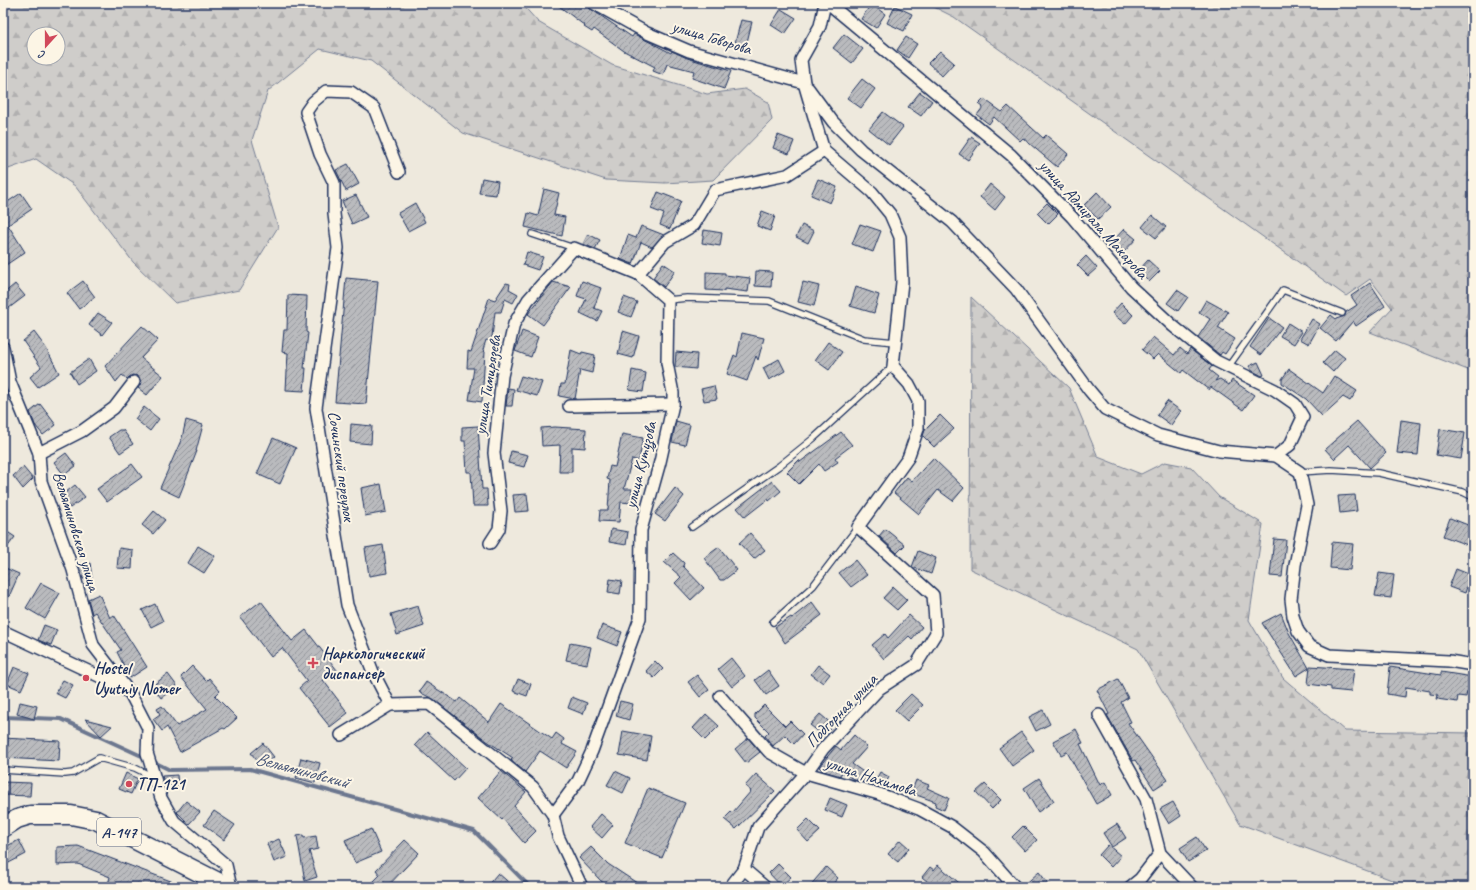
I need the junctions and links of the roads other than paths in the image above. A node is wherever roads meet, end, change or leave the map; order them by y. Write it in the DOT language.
graph roads {
  1 [pos="593,3"];
  2 [pos="826,3"];
  3 [pos="804,83"];
  4 [pos="824,151"];
  5 [pos="399,172"];
  6 [pos="532,234"];
  7 [pos="574,248"];
  8 [pos="638,274"];
  9 [pos="668,300"];
  10 [pos="1342,313"];
  11 [pos="895,342"];
  12 [pos="3,347"];
  13 [pos="893,366"];
  14 [pos="1228,367"];
  15 [pos="134,382"];
  16 [pos="673,404"];
  17 [pos="569,406"];
  18 [pos="39,453"];
  19 [pos="1276,456"];
  20 [pos="1300,472"];
  21 [pos="1473,497"];
  22 [pos="692,527"];
  23 [pos="858,528"];
  24 [pos="490,543"];
  25 [pos="773,622"];
  26 [pos="3,631"];
  27 [pos="1473,665"];
  28 [pos="130,693"];
  29 [pos="720,696"];
  30 [pos="390,705"];
  31 [pos="1099,715"];
  32 [pos="341,735"];
  33 [pos="3,770"];
  34 [pos="806,773"];
  35 [pos="154,775"];
  36 [pos="553,815"];
  37 [pos="3,828"];
  38 [pos="1160,853"];
  39 [pos="744,869"];
  40 [pos="230,887"];
  41 [pos="582,887"];
  42 [pos="730,887"];
  43 [pos="765,887"];
  44 [pos="1015,887"];
  45 [pos="1130,887"];
  46 [pos="1192,887"];
  1 -- 3 [label="street, улица Говорова"];
  2 -- 3 [label="street"];
  2 -- 14 [label="street, улица Адмирала Макарова"];
  3 -- 4 [label="street"];
  3 -- 19 [label="street"];
  4 -- 8 [label="street"];
  4 -- 11 [label="street"];
  5 -- 30 [label="street, Сочинский переулок"];
  6 -- 7 [label="lane"];
  7 -- 8 [label="street"];
  7 -- 24 [label="street, улица Тимирязева"];
  8 -- 9 [label="street"];
  9 -- 11 [label="lane"];
  9 -- 16 [label="street, улица Кутузова"];
  10 -- 14 [label="lane"];
  11 -- 13 [label="street"];
  12 -- 18 [label="street, Вельяминовская улица"];
  13 -- 22 [label="lane"];
  13 -- 23 [label="street"];
  14 -- 19 [label="street, улица Адмирала Макарова"];
  15 -- 18 [label="street"];
  16 -- 17 [label="street"];
  16 -- 36 [label="street, улица Кутузова"];
  18 -- 28 [label="street, Вельяминовская улица"];
  19 -- 20 [label="street"];
  20 -- 21 [label="lane"];
  20 -- 27 [label="street"];
  23 -- 25 [label="lane"];
  23 -- 34 [label="street, Подгорная улица"];
  26 -- 28 [label="street"];
  28 -- 35 [label="street, Вельяминовская улица"];
  29 -- 34 [label="street, улица Нахимова"];
  30 -- 32 [label="street"];
  30 -- 36 [label="street"];
  31 -- 38 [label="street"];
  33 -- 35 [label="lane"];
  34 -- 39 [label="street, Подгорная улица"];
  34 -- 44 [label="street, улица Нахимова"];
  35 -- 40 [label="street"];
  36 -- 41 [label="street"];
  37 -- 40 [label="highway, А-147"];
  38 -- 45 [label="street"];
  38 -- 46 [label="street"];
  39 -- 42 [label="street, Подгорная улица"];
  39 -- 43 [label="street"];
}
